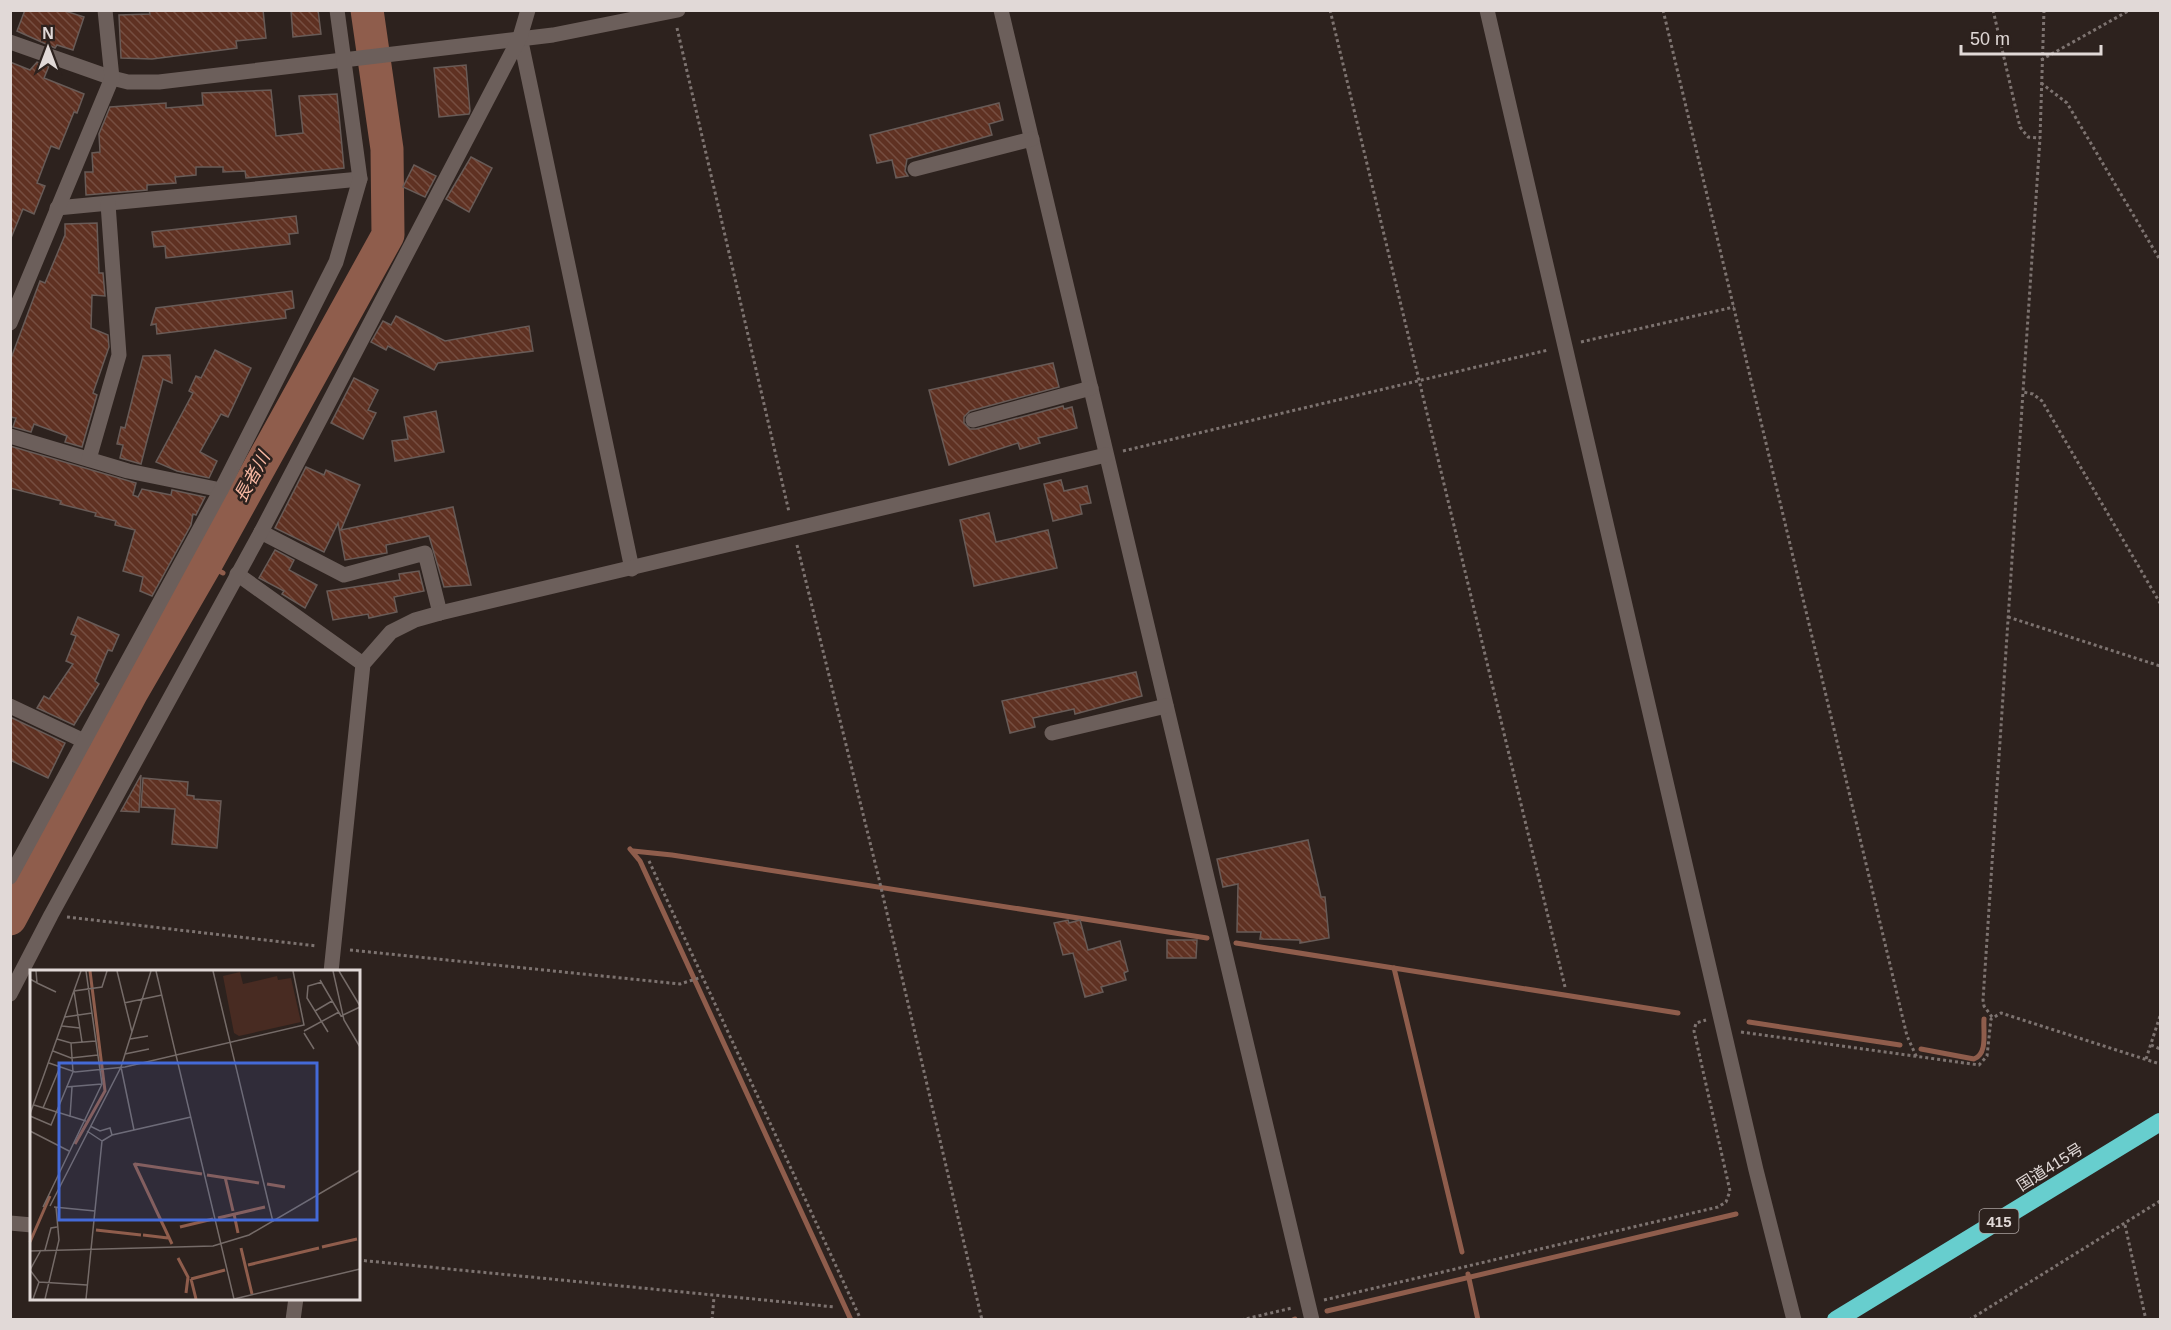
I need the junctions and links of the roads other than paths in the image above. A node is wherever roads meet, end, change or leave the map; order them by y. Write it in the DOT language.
graph roads {
  1 [pos="105,10"];
  2 [pos="337,10"];
  3 [pos="528,10"];
  4 [pos="1001,10"];
  5 [pos="1487,10"];
  6 [pos="675,11"];
  7 [pos="520,37"];
  8 [pos="10,42"];
  9 [pos="345,59"];
  10 [pos="112,78"];
  11 [pos="1032,139"];
  12 [pos="915,169"];
  13 [pos="360,179"];
  14 [pos="108,204"];
  15 [pos="57,208"];
  16 [pos="10,323"];
  17 [pos="1091,388"];
  18 [pos="973,420"];
  19 [pos="10,436"];
  20 [pos="1106,455"];
  21 [pos="89,459"];
  22 [pos="222,490"];
  23 [pos="261,532"];
  24 [pos="632,569"];
  25 [pos="237,574"];
  26 [pos="440,613"];
  27 [pos="363,664"];
  28 [pos="1166,705"];
  29 [pos="10,706"];
  30 [pos="1052,733"];
  31 [pos="84,741"];
  32 [pos="10,877"];
  33 [pos="331,970"];
  34 [pos="10,994"];
  35 [pos="2160,1122"];
  36 [pos="10,1223"];
  37 [pos="30,1225"];
  38 [pos="296,1300"];
  39 [pos="293,1320"];
  40 [pos="1312,1320"];
  41 [pos="1794,1320"];
  42 [pos="1836,1320"];
  1 -- 10 [label="street"];
  2 -- 9 [label="street"];
  3 -- 7 [label="street"];
  4 -- 11 [label="street"];
  5 -- 41 [label="street"];
  6 -- 7 [label="street"];
  7 -- 9 [label="street"];
  7 -- 23 [label="street"];
  7 -- 24 [label="street"];
  8 -- 10 [label="street"];
  9 -- 10 [label="street"];
  9 -- 13 [label="street"];
  10 -- 15 [label="street"];
  11 -- 12 [label="street"];
  11 -- 17 [label="street"];
  13 -- 14 [label="street"];
  13 -- 22 [label="street"];
  14 -- 15 [label="street"];
  14 -- 21 [label="street"];
  15 -- 16 [label="street"];
  17 -- 18 [label="street"];
  17 -- 20 [label="street"];
  19 -- 21 [label="street"];
  20 -- 24 [label="street"];
  20 -- 28 [label="street"];
  21 -- 22 [label="street"];
  22 -- 31 [label="street"];
  23 -- 25 [label="street"];
  23 -- 26 [label="street"];
  24 -- 26 [label="street"];
  25 -- 27 [label="street"];
  25 -- 34 [label="street"];
  26 -- 27 [label="street"];
  27 -- 33 [label="street"];
  28 -- 30 [label="street"];
  28 -- 40 [label="street"];
  29 -- 31 [label="street"];
  31 -- 32 [label="street"];
  35 -- 42 [label="highway, 国道415号 / 415"];
  36 -- 37 [label="street"];
  38 -- 39 [label="street"];
}
